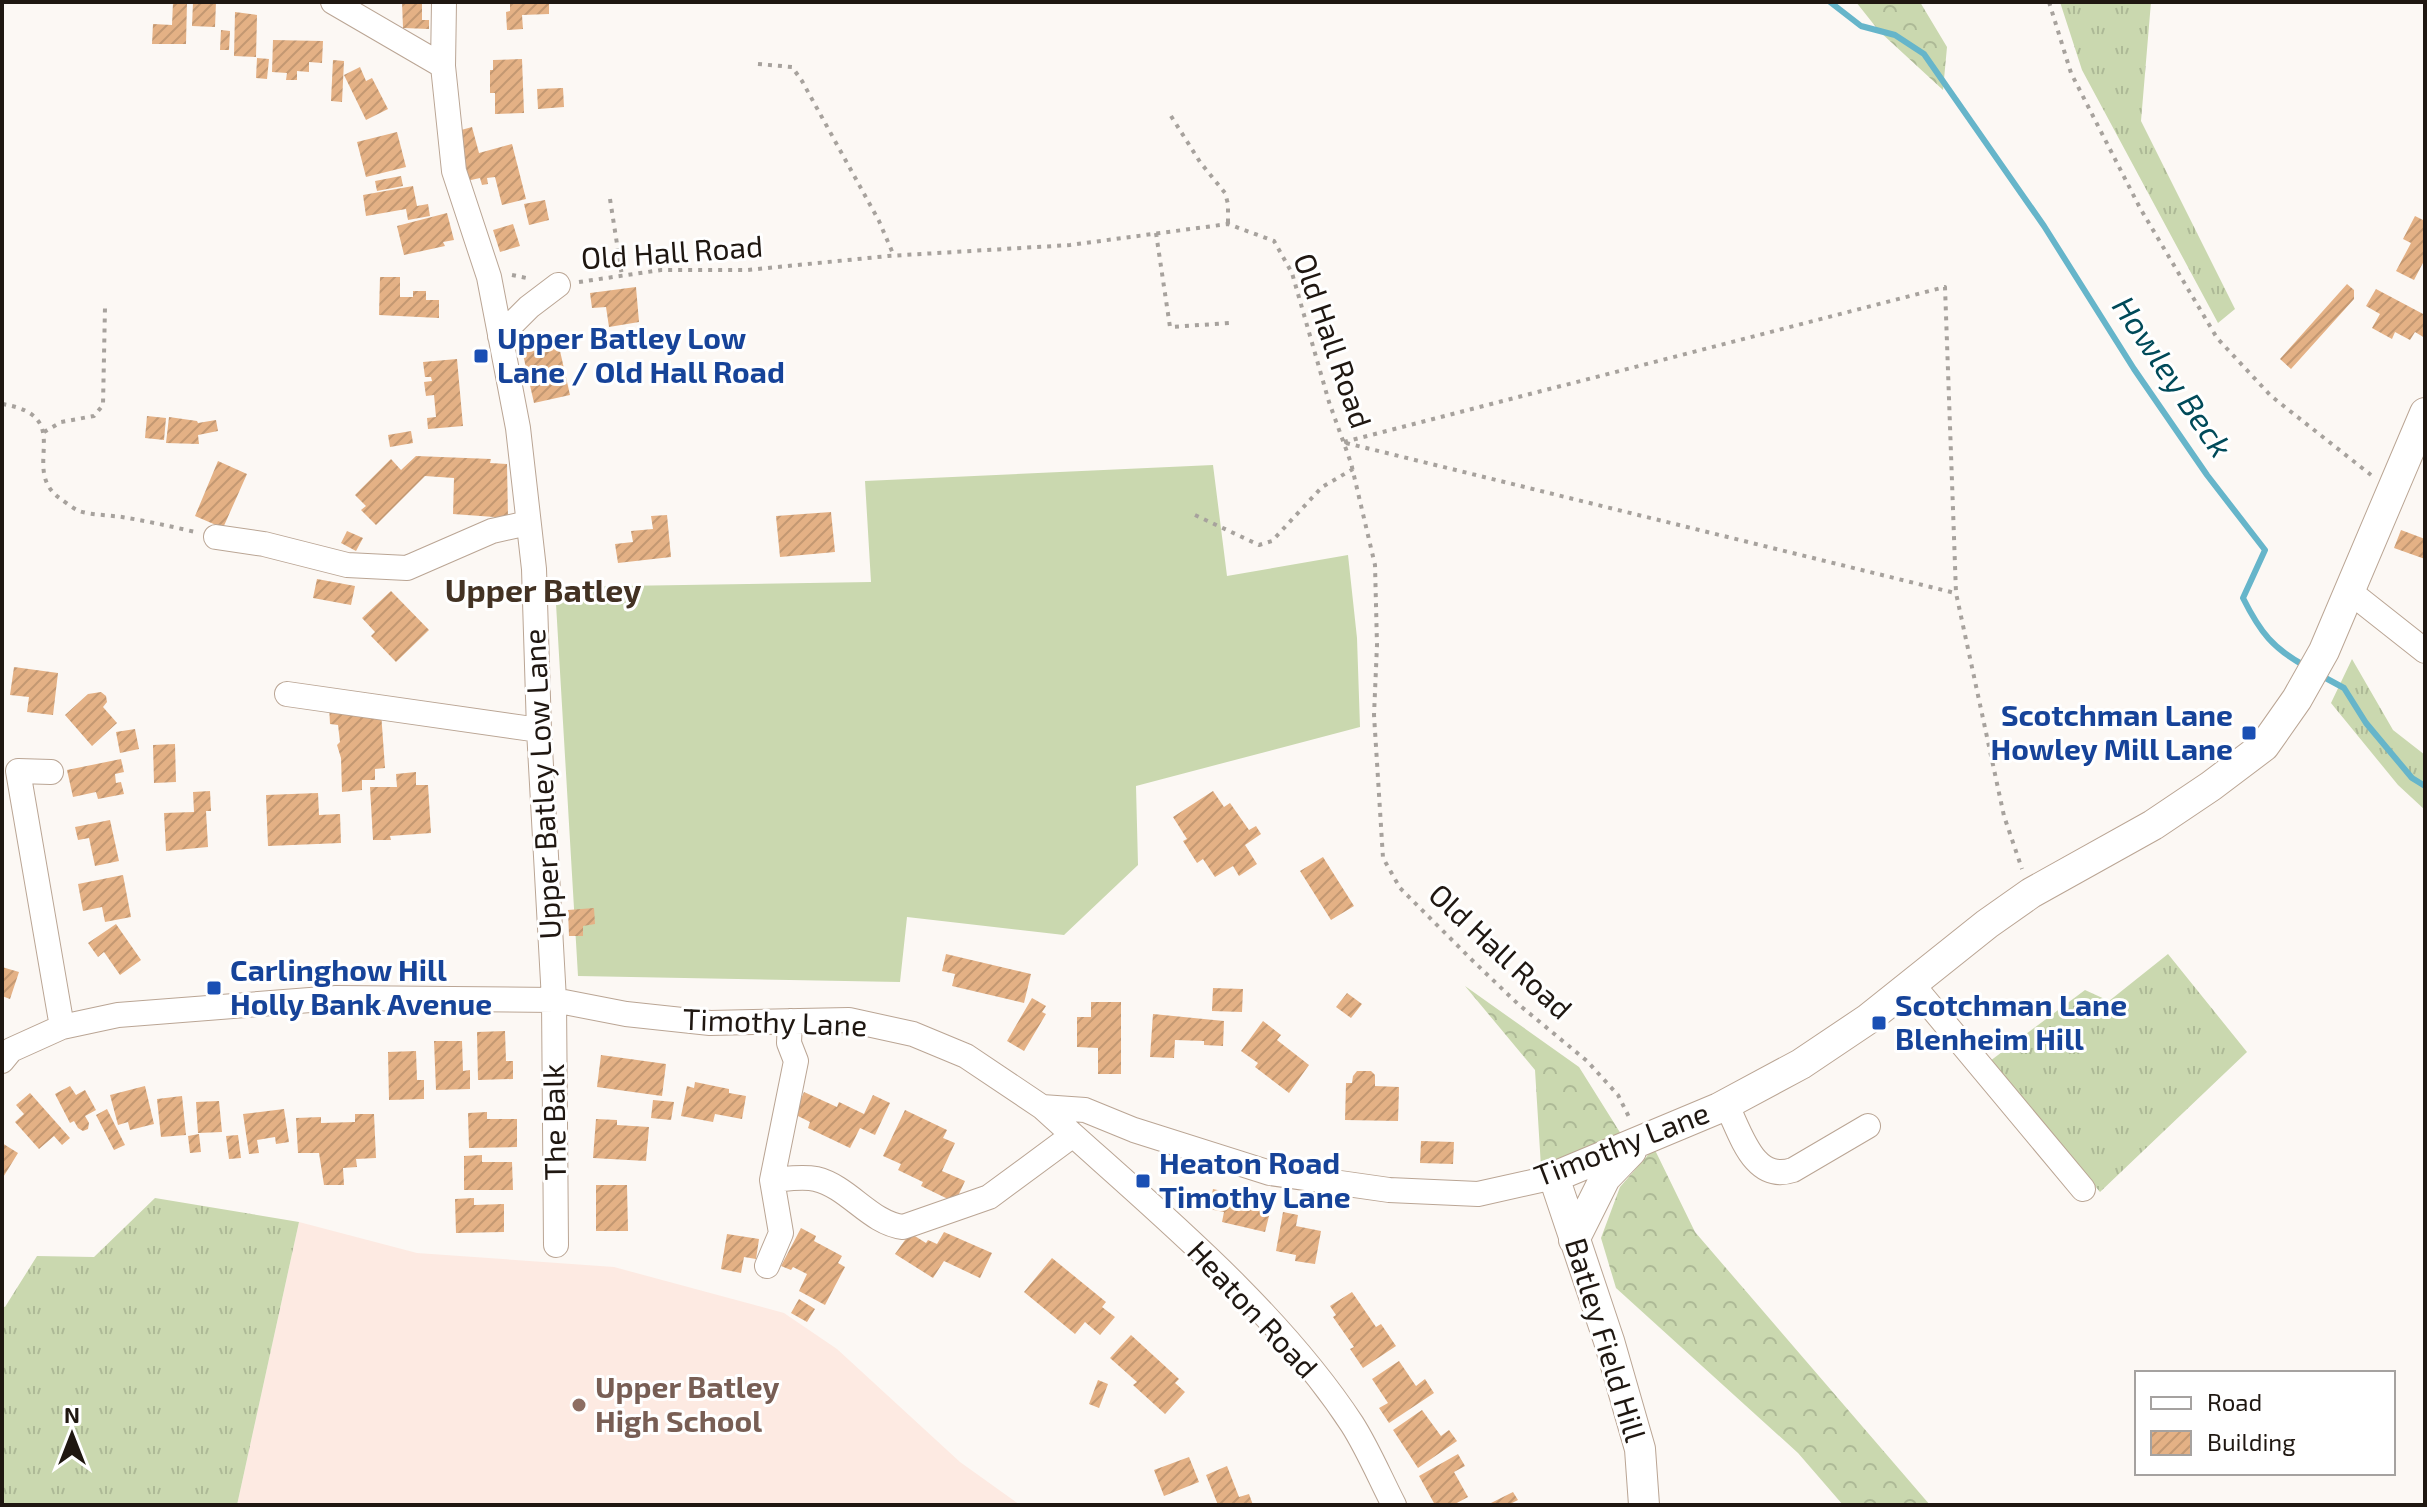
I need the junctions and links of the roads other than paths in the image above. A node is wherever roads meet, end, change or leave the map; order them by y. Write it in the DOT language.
graph roads {
  1 [pos="333,2"];
  2 [pos="444,2"];
  3 [pos="443,66"];
  4 [pos="558,285"];
  5 [pos="500,336"];
  6 [pos="2425,413"];
  7 [pos="528,523"];
  8 [pos="216,537"];
  9 [pos="2349,591"];
  10 [pos="2425,651"];
  11 [pos="287,694"];
  12 [pos="539,730"];
  13 [pos="10,770"];
  14 [pos="51,772"];
  15 [pos="1912,984"];
  16 [pos="554,1000"];
  17 [pos="790,1021"];
  18 [pos="62,1027"];
  19 [pos="2,1061"];
  20 [pos="1726,1104"];
  21 [pos="1042,1107"];
  22 [pos="1868,1126"];
  23 [pos="1073,1135"];
  24 [pos="1641,1141"];
  25 [pos="1554,1177"];
  26 [pos="772,1180"];
  27 [pos="2083,1189"];
  28 [pos="1574,1240"];
  29 [pos="556,1245"];
  30 [pos="767,1266"];
  31 [pos="1394,1505"];
  32 [pos="1644,1505"];
  1 -- 3 [label="street"];
  2 -- 3 [label="street, Upper Batley Low Lane"];
  3 -- 5 [label="street, Upper Batley Low Lane"];
  4 -- 5 [label="street"];
  5 -- 7 [label="street, Upper Batley Low Lane"];
  6 -- 9 [label="main road, Timothy Lane"];
  7 -- 8 [label="street"];
  7 -- 12 [label="street, Upper Batley Low Lane"];
  9 -- 10 [label="street"];
  9 -- 15 [label="main road, Timothy Lane"];
  11 -- 12 [label="street"];
  12 -- 16 [label="street, Upper Batley Low Lane"];
  13 -- 14 [label="street"];
  13 -- 18 [label="street"];
  15 -- 20 [label="main road, Timothy Lane"];
  15 -- 27 [label="street"];
  16 -- 17 [label="street, Timothy Lane"];
  16 -- 18 [label="street, Timothy Lane"];
  16 -- 29 [label="street, The Balk"];
  17 -- 21 [label="street, Timothy Lane"];
  17 -- 26 [label="street"];
  18 -- 19 [label="street, Timothy Lane"];
  20 -- 22 [label="street"];
  20 -- 24 [label="main road, Timothy Lane"];
  21 -- 23 [label="street, Heaton Road"];
  21 -- 25 [label="street, Timothy Lane"];
  23 -- 26 [label="street"];
  23 -- 31 [label="street, Heaton Road"];
  24 -- 25 [label="main road, Timothy Lane"];
  24 -- 28 [label="main road"];
  25 -- 28 [label="main road, Batley Field Hill"];
  26 -- 30 [label="street"];
  28 -- 32 [label="main road, Batley Field Hill"];
}
